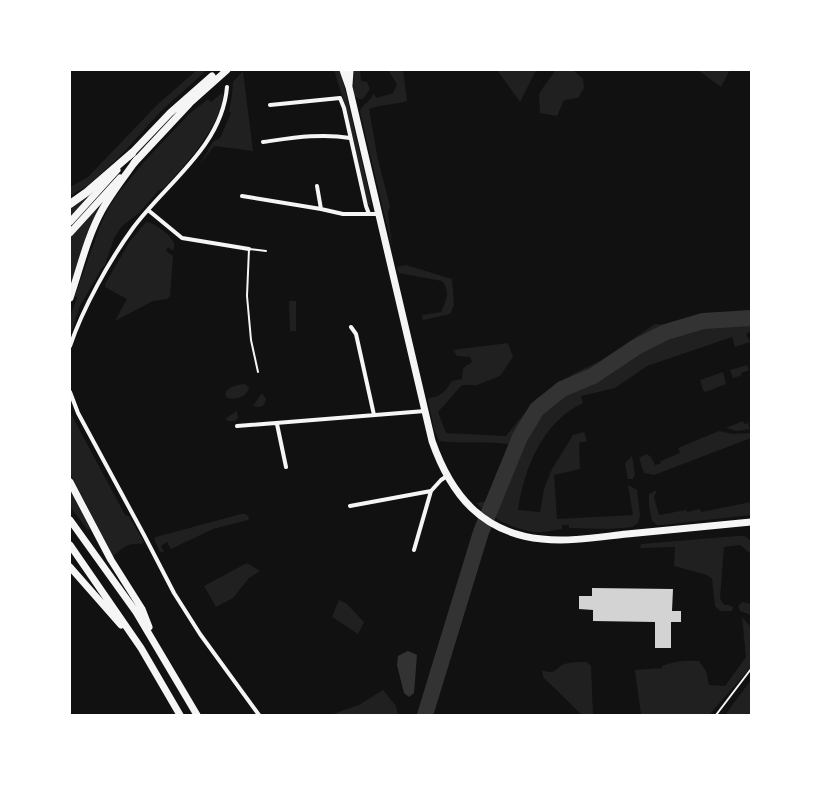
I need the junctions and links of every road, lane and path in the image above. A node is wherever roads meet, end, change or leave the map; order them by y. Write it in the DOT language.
graph roads {
  1 [pos="220,70"];
  2 [pos="228,70"];
  3 [pos="343,70"];
  4 [pos="350,70"];
  5 [pos="227,87"];
  6 [pos="349,87"];
  7 [pos="270,105"];
  8 [pos="350,138"];
  9 [pos="263,142"];
  10 [pos="135,156"];
  11 [pos="318,186"];
  12 [pos="242,196"];
  13 [pos="70,204"];
  14 [pos="321,209"];
  15 [pos="148,210"];
  16 [pos="369,214"];
  17 [pos="379,214"];
  18 [pos="70,222"];
  19 [pos="70,232"];
  20 [pos="249,249"];
  21 [pos="266,251"];
  22 [pos="70,298"];
  23 [pos="351,327"];
  24 [pos="70,346"];
  25 [pos="258,372"];
  26 [pos="70,392"];
  27 [pos="426,411"];
  28 [pos="374,415"];
  29 [pos="277,424"];
  30 [pos="237,426"];
  31 [pos="286,467"];
  32 [pos="447,476"];
  33 [pos="70,482"];
  34 [pos="431,491"];
  35 [pos="350,506"];
  36 [pos="70,520"];
  37 [pos="751,522"];
  38 [pos="70,544"];
  39 [pos="414,550"];
  40 [pos="70,567"];
  41 [pos="158,647"];
  42 [pos="141,648"];
  43 [pos="751,669"];
  44 [pos="180,715"];
  45 [pos="197,715"];
  46 [pos="259,715"];
  47 [pos="716,715"];
  1 -- 10 [label="main road"];
  2 -- 10 [label="main road"];
  3 -- 6 [label="main road"];
  4 -- 6 [label="main road"];
  5 -- 15 [label="street"];
  6 -- 17 [label="main road"];
  7 -- 8 [label="street"];
  8 -- 9 [label="street"];
  8 -- 16 [label="street"];
  10 -- 13 [label="highway"];
  10 -- 18 [label="main road"];
  10 -- 19 [label="main road"];
  10 -- 22 [label="main road"];
  11 -- 14 [label="street"];
  12 -- 14 [label="street"];
  14 -- 16 [label="street"];
  15 -- 20 [label="street"];
  15 -- 24 [label="street"];
  16 -- 17 [label="street"];
  17 -- 27 [label="main road"];
  20 -- 21 [label="lane"];
  20 -- 25 [label="lane"];
  23 -- 28 [label="street"];
  26 -- 46 [label="street"];
  27 -- 28 [label="street"];
  27 -- 32 [label="main road"];
  28 -- 29 [label="street"];
  29 -- 30 [label="street"];
  29 -- 31 [label="street"];
  32 -- 34 [label="street"];
  32 -- 37 [label="main road"];
  33 -- 41 [label="main road"];
  34 -- 35 [label="street"];
  34 -- 39 [label="street"];
  36 -- 41 [label="main road"];
  38 -- 42 [label="main road"];
  40 -- 42 [label="main road"];
  41 -- 45 [label="main road"];
  42 -- 44 [label="main road"];
  43 -- 47 [label="lane"];
}
